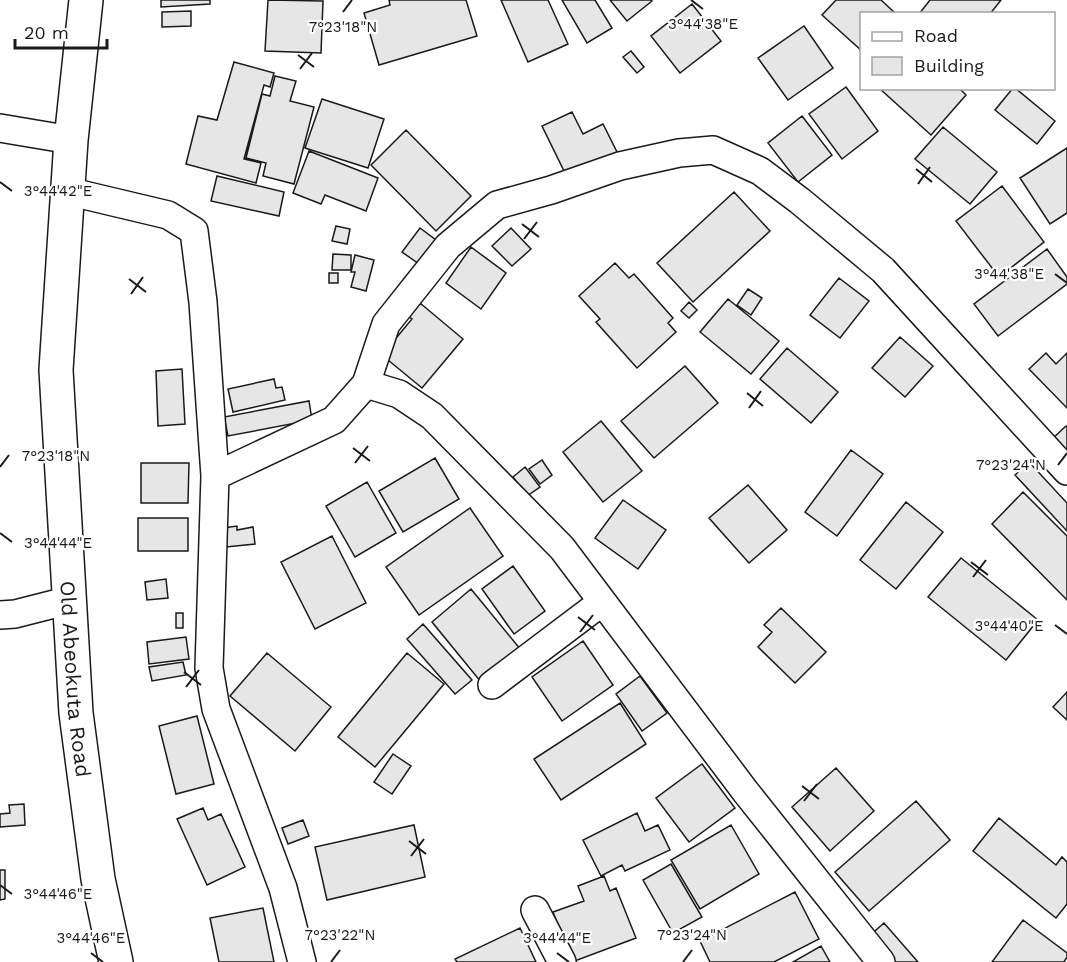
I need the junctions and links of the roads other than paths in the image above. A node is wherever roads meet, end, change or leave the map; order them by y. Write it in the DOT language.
graph roads {
  1 [pos="86,0"];
  2 [pos="0,128"];
  3 [pos="71,140"];
  4 [pos="67,191"];
  5 [pos="366,384"];
  6 [pos="1067,471"];
  7 [pos="215,476"];
  8 [pos="70,600"];
  9 [pos="602,602"];
  10 [pos="0,615"];
  11 [pos="492,685"];
  12 [pos="535,910"];
  13 [pos="116,962"];
  14 [pos="302,962"];
  15 [pos="562,962"];
  16 [pos="881,962"];
  1 -- 3 [label="highway, Old Abeokuta Road"];
  2 -- 3 [label="street"];
  3 -- 4 [label="highway, Old Abeokuta Road"];
  4 -- 7 [label="street"];
  4 -- 8 [label="highway, Old Abeokuta Road"];
  5 -- 6 [label="street"];
  5 -- 7 [label="street"];
  5 -- 9 [label="street"];
  7 -- 14 [label="street"];
  8 -- 10 [label="street"];
  8 -- 13 [label="highway, Old Abeokuta Road"];
  9 -- 11 [label="street"];
  9 -- 16 [label="street"];
  12 -- 15 [label="street"];
}
